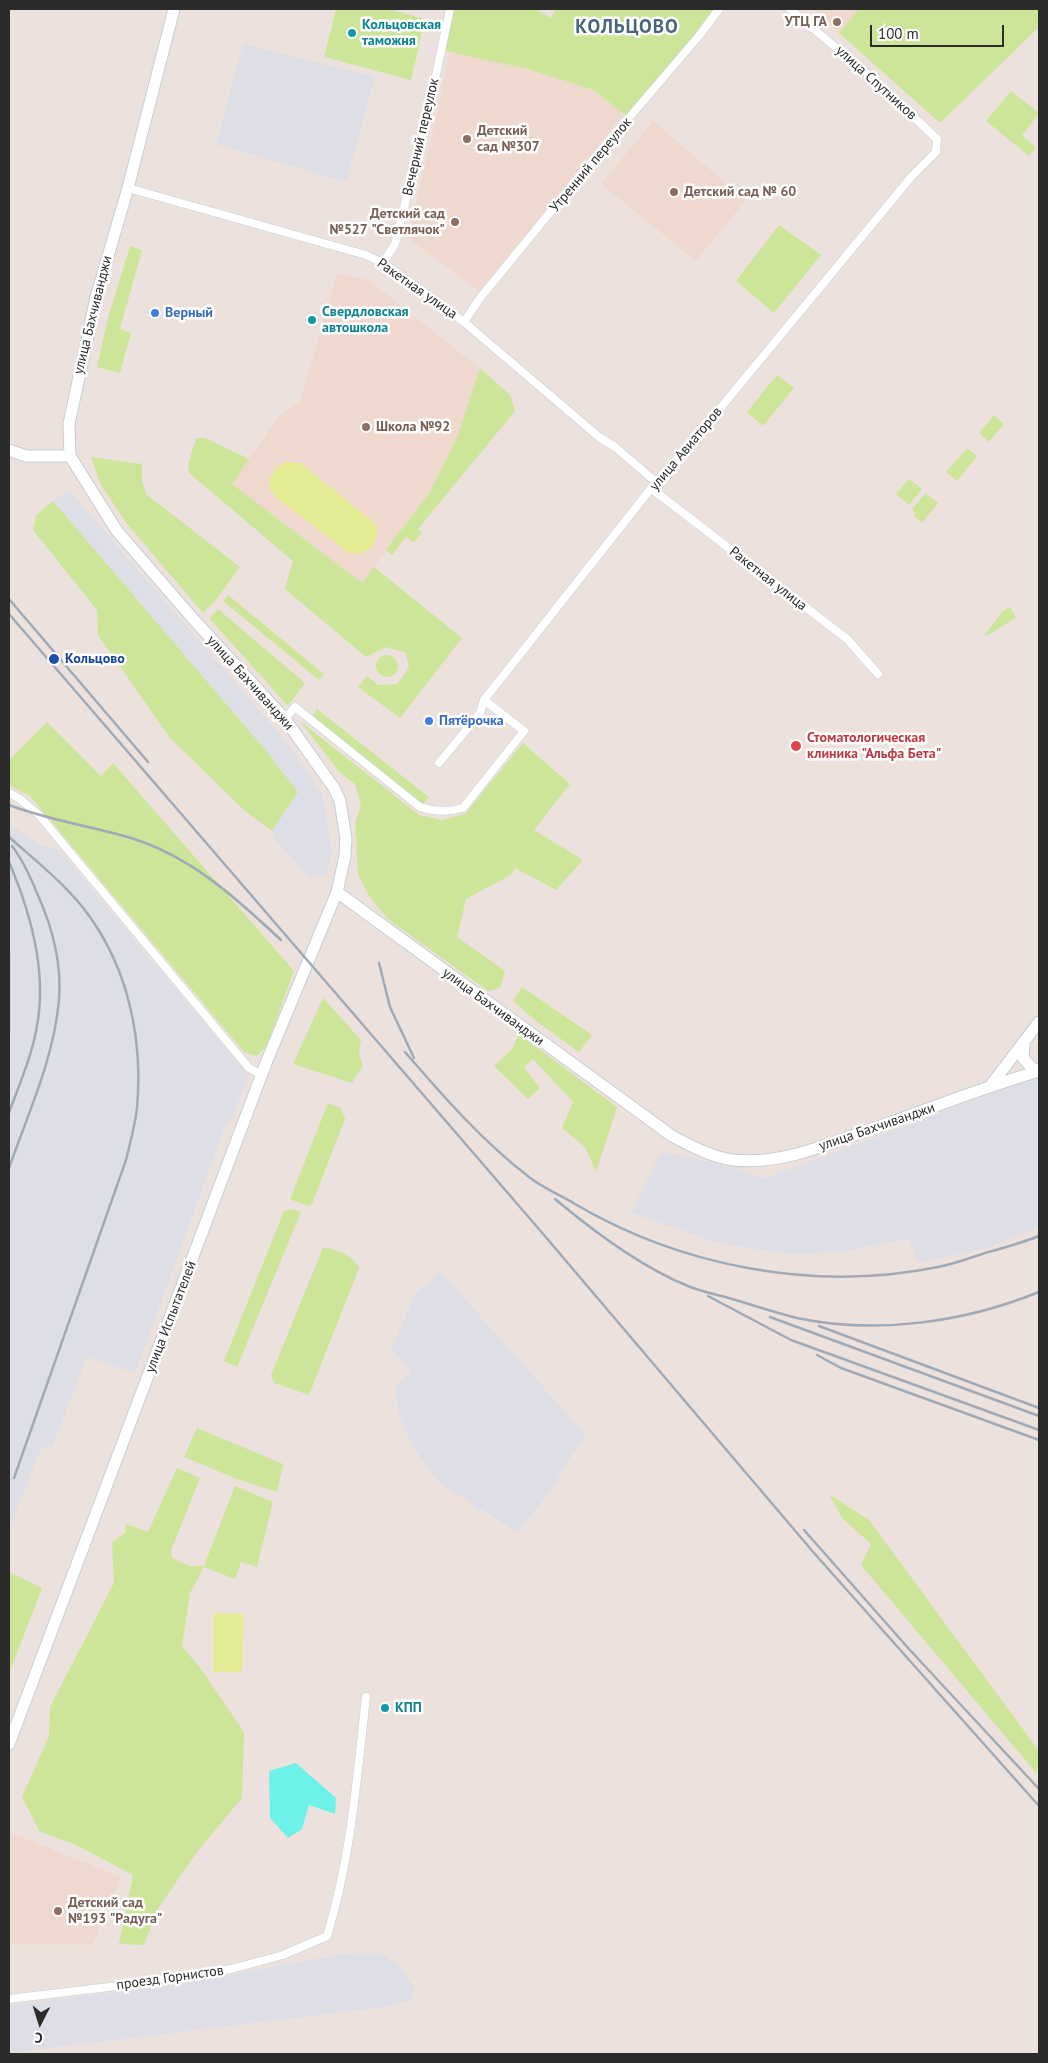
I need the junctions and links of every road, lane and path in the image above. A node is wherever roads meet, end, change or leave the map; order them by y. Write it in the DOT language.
graph roads {
  1 [pos="174,9"];
  2 [pos="450,9"];
  3 [pos="719,9"];
  4 [pos="790,9"];
  5 [pos="937,139"];
  6 [pos="128,188"];
  7 [pos="383,263"];
  8 [pos="464,322"];
  9 [pos="9,450"];
  10 [pos="70,456"];
  11 [pos="654,485"];
  12 [pos="878,674"];
  13 [pos="484,700"];
  14 [pos="285,719"];
  15 [pos="439,764"];
  16 [pos="9,793"];
  17 [pos="336,892"];
  18 [pos="1037,1027"];
  19 [pos="1024,1043"];
  20 [pos="1039,1071"];
  21 [pos="262,1075"];
  22 [pos="991,1085"];
  23 [pos="366,1696"];
  24 [pos="9,1744"];
  25 [pos="9,1998"];
  1 -- 6 [label="main road, улица Бахчиванджи"];
  2 -- 7 [label="street, Вечерний переулок"];
  3 -- 8 [label="street, Утренний переулок"];
  4 -- 5 [label="street, улица Спутников"];
  5 -- 11 [label="street, улица Авиаторов"];
  6 -- 7 [label="street, Ракетная улица"];
  6 -- 10 [label="main road, улица Бахчиванджи"];
  7 -- 8 [label="street, Ракетная улица"];
  8 -- 11 [label="street, Ракетная улица"];
  9 -- 10 [label="main road"];
  10 -- 14 [label="main road, улица Бахчиванджи"];
  11 -- 12 [label="street, Ракетная улица"];
  11 -- 13 [label="street, улица Авиаторов"];
  13 -- 14 [label="street"];
  13 -- 15 [label="street, улица Авиаторов"];
  14 -- 17 [label="main road, улица Бахчиванджи"];
  16 -- 21 [label="street"];
  17 -- 21 [label="main road, улица Испытателей"];
  17 -- 22 [label="main road, улица Бахчиванджи"];
  18 -- 19 [label="main road"];
  19 -- 20 [label="main road, улица Бахчиванджи"];
  19 -- 22 [label="main road"];
  20 -- 22 [label="main road, улица Бахчиванджи"];
  21 -- 24 [label="main road, улица Испытателей"];
  23 -- 25 [label="street, проезд Горнистов"];
}
